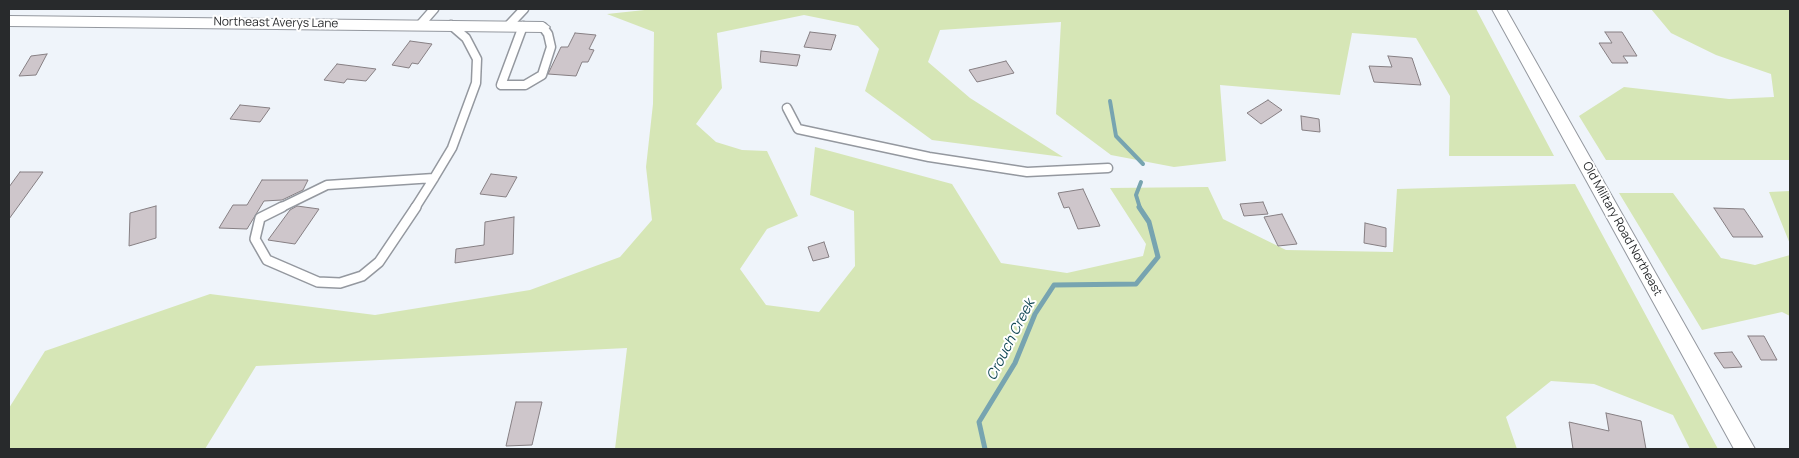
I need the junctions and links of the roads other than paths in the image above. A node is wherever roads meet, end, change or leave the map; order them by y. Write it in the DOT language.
graph roads {
  1 [pos="434,9"];
  2 [pos="524,9"];
  3 [pos="1499,9"];
  4 [pos="9,20"];
  5 [pos="420,25"];
  6 [pos="451,25"];
  7 [pos="508,26"];
  8 [pos="523,26"];
  9 [pos="543,27"];
  10 [pos="787,108"];
  11 [pos="1108,168"];
  12 [pos="434,178"];
  13 [pos="1745,449"];
  1 -- 5 [label="lane"];
  2 -- 7 [label="lane"];
  3 -- 13 [label="street, Old Military Road Northeast"];
  4 -- 5 [label="street, Northeast Averys Lane"];
  5 -- 6 [label="street, Northeast Averys Lane"];
  6 -- 7 [label="street, Northeast Averys Lane"];
  6 -- 12 [label="lane"];
  7 -- 8 [label="street, Northeast Averys Lane"];
  8 -- 9 [label="street, Northeast Averys Lane"];
  8 -- 9 [label="lane"];
  10 -- 11 [label="lane"];
  12 -- 12 [label="lane"];
}
